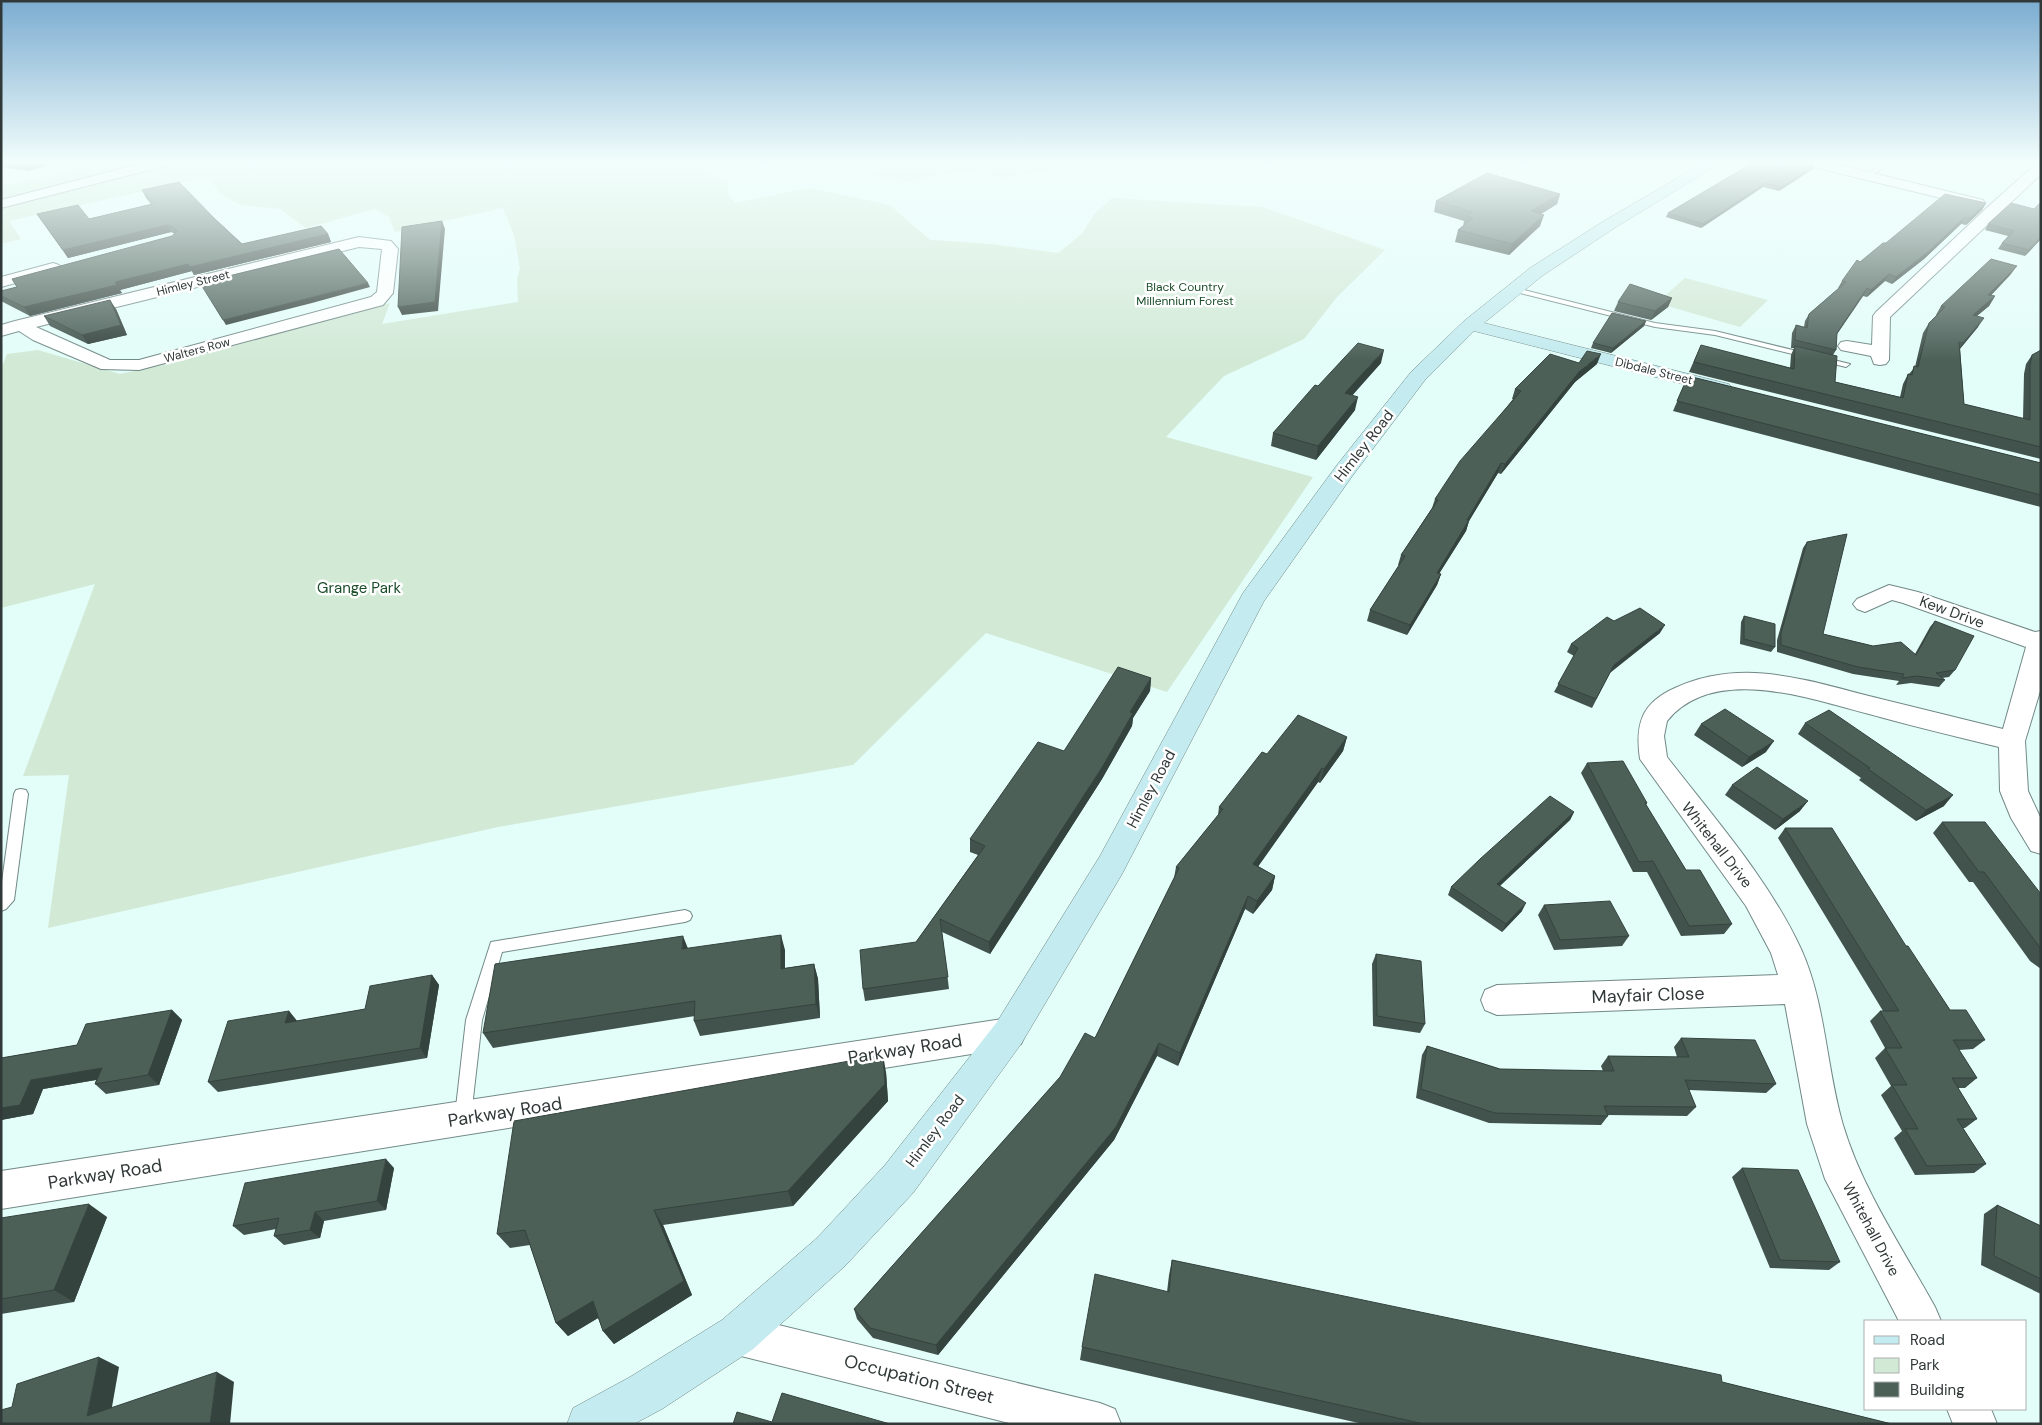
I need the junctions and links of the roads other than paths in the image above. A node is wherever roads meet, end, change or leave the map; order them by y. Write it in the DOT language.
graph roads {
  1 [pos="1605,228"];
  2 [pos="1975,228"];
  3 [pos="67,265"];
  4 [pos="1,282"];
  5 [pos="1515,289"];
  6 [pos="376,301"];
  7 [pos="21,325"];
  8 [pos="1470,325"];
  9 [pos="1,331"];
  10 [pos="1847,346"];
  11 [pos="1846,364"];
  12 [pos="1741,392"];
  13 [pos="1866,604"];
  14 [pos="2040,641"];
  15 [pos="2024,728"];
  16 [pos="20,794"];
  17 [pos="2041,842"];
  18 [pos="1,905"];
  19 [pos="685,916"];
  20 [pos="1799,989"];
  21 [pos="1497,1000"];
  22 [pos="1009,1033"];
  23 [pos="463,1118"];
  24 [pos="1,1190"];
  25 [pos="1920,1320"];
  26 [pos="738,1335"];
  27 [pos="1969,1410"];
  28 [pos="589,1424"];
  29 [pos="1100,1424"];
  30 [pos="1976,1424"];
  1 -- 5 [label="main road, Himley Road"];
  2 -- 10 [label="street"];
  3 -- 4 [label="street"];
  5 -- 8 [label="main road, Himley Road"];
  5 -- 11 [label="lane"];
  6 -- 7 [label="street, Walters Row"];
  6 -- 7 [label="street, Himley Street"];
  7 -- 9 [label="street, Himley Street"];
  8 -- 12 [label="main road, Dibdale Street"];
  8 -- 22 [label="main road, Himley Road"];
  13 -- 14 [label="street, Kew Drive"];
  14 -- 15 [label="street"];
  15 -- 17 [label="street"];
  15 -- 20 [label="street, Whitehall Drive"];
  16 -- 18 [label="lane"];
  19 -- 23 [label="lane"];
  20 -- 21 [label="street, Mayfair Close"];
  20 -- 25 [label="street, Whitehall Drive"];
  22 -- 23 [label="street, Parkway Road"];
  22 -- 26 [label="main road, Himley Road"];
  23 -- 24 [label="street, Parkway Road"];
  26 -- 28 [label="main road, Himley Road"];
  26 -- 29 [label="street, Occupation Street"];
  27 -- 30 [label="street"];
}
